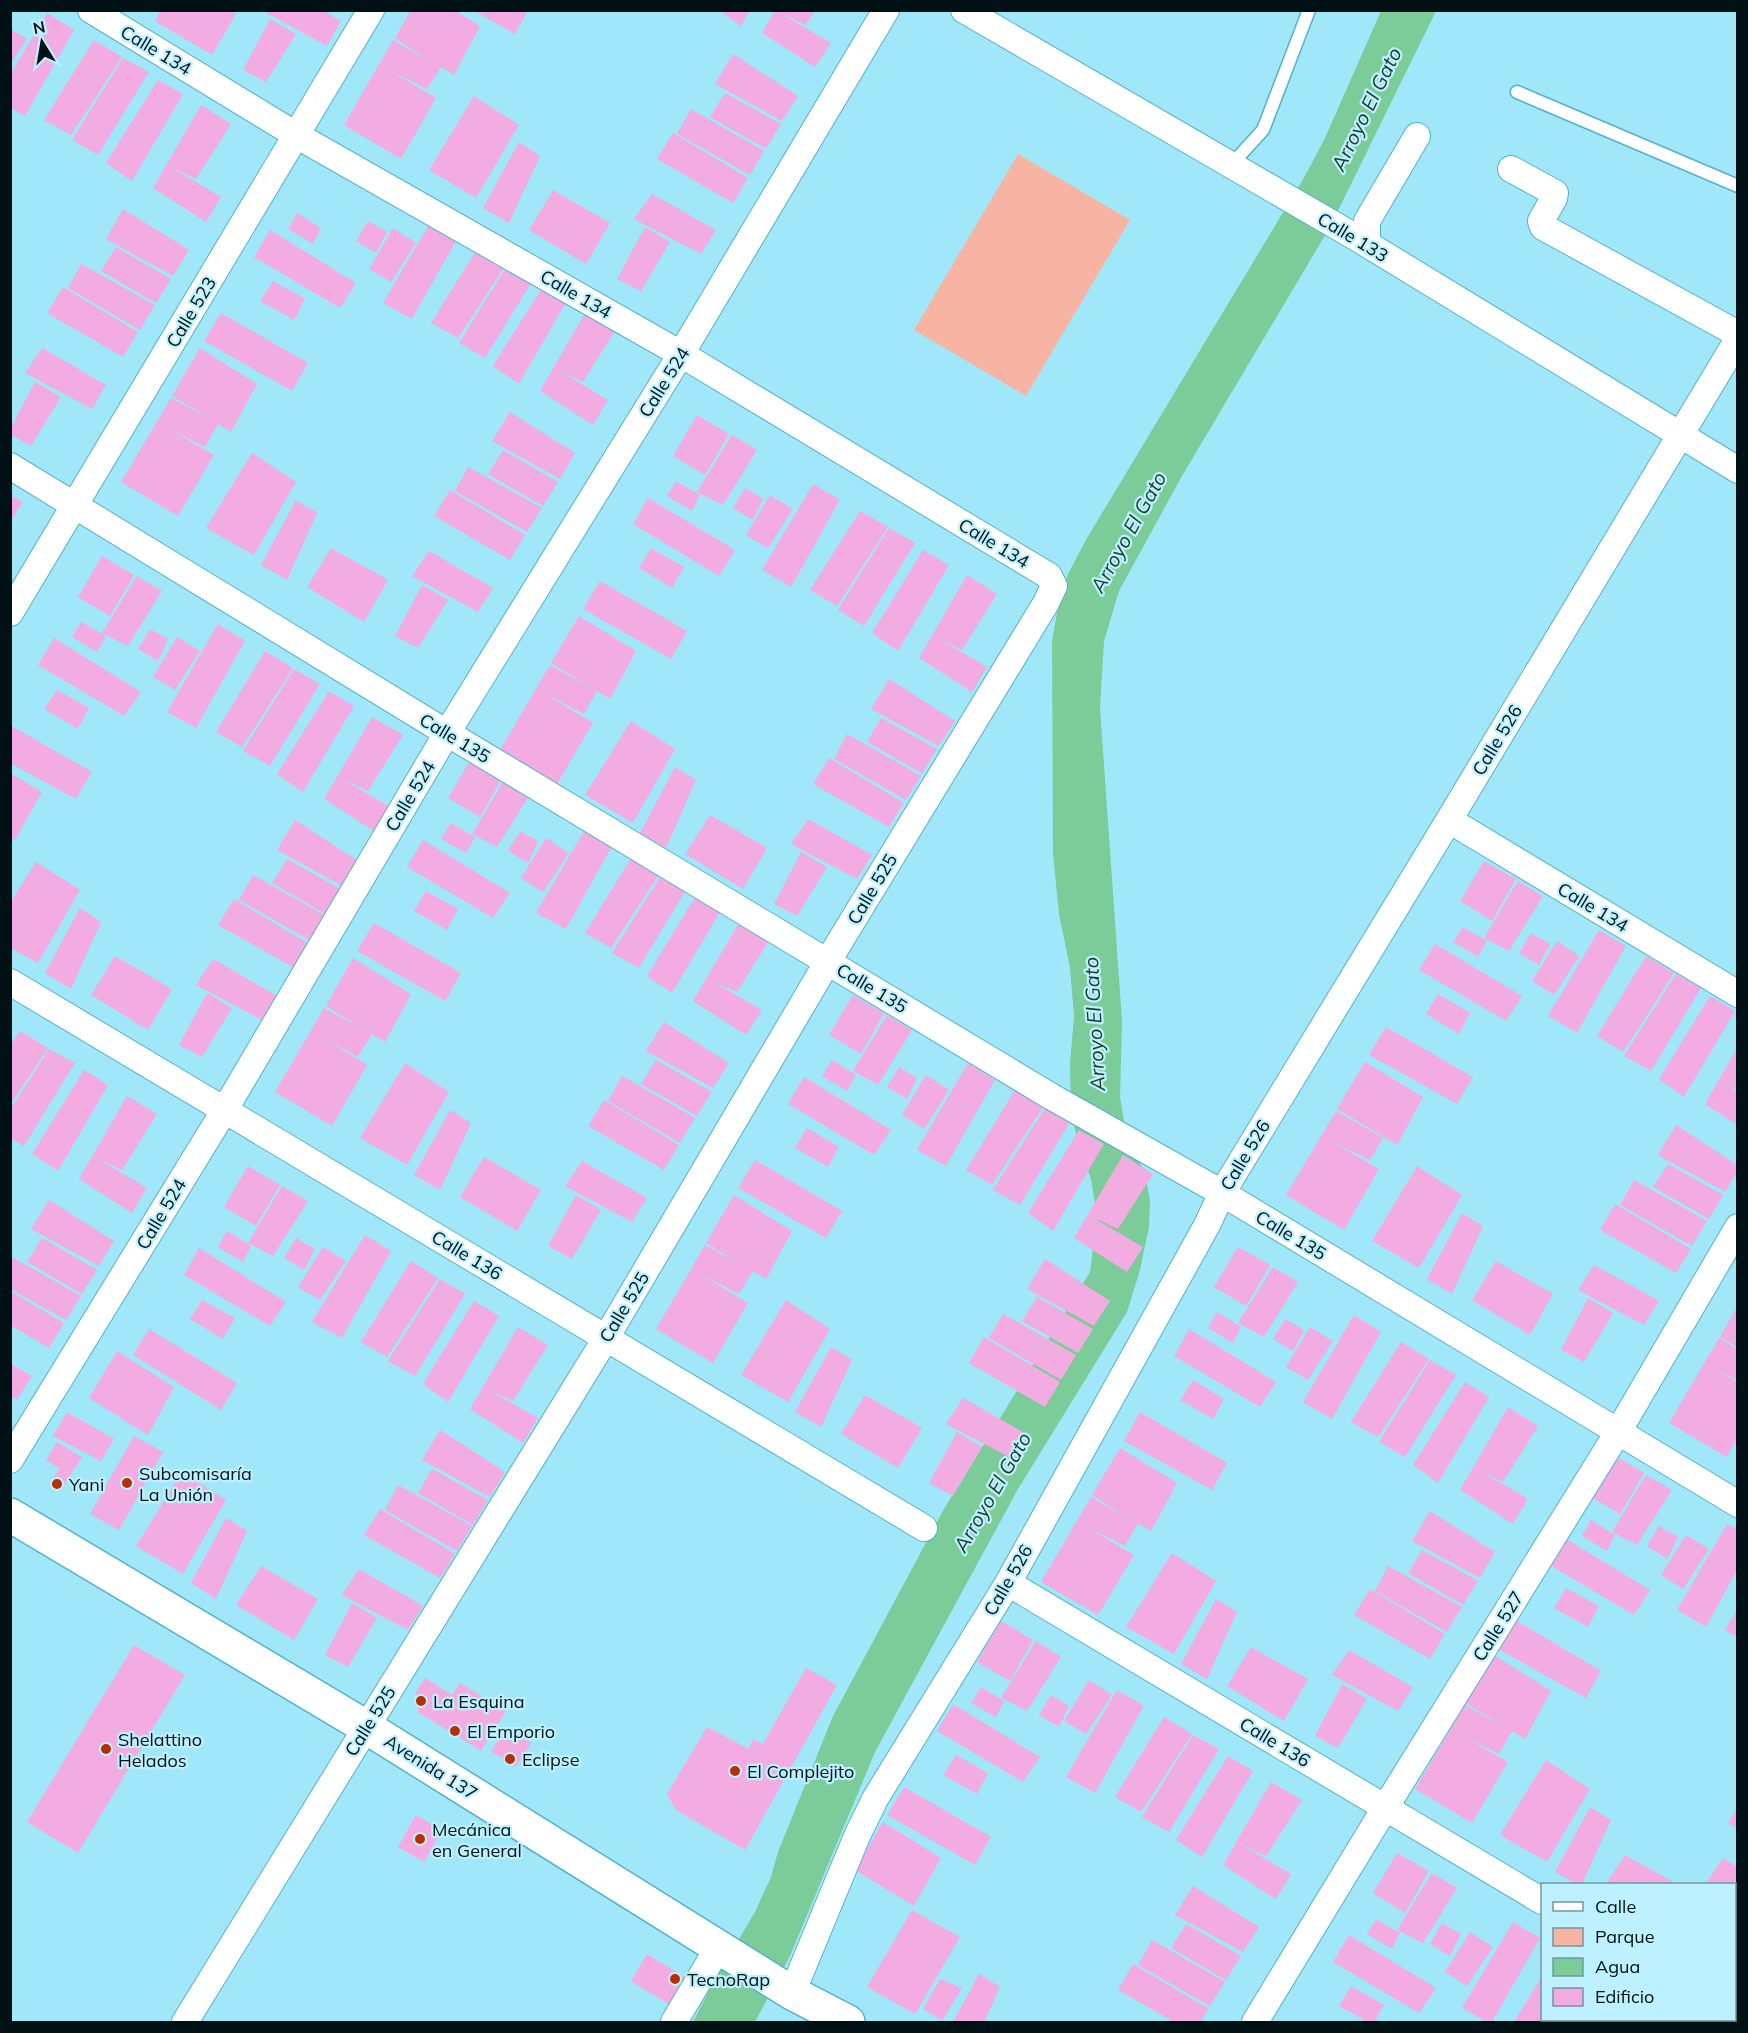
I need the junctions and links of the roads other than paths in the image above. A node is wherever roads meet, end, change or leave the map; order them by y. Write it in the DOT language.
graph roads {
  1 [pos="91,10"];
  2 [pos="371,10"];
  3 [pos="886,10"];
  4 [pos="964,10"];
  5 [pos="1310,10"];
  6 [pos="1518,92"];
  7 [pos="296,135"];
  8 [pos="1418,136"];
  9 [pos="1230,166"];
  10 [pos="1511,169"];
  11 [pos="1737,186"];
  12 [pos="1362,241"];
  13 [pos="1737,337"];
  14 [pos="681,354"];
  15 [pos="1681,435"];
  16 [pos="10,466"];
  17 [pos="1737,470"];
  18 [pos="76,506"];
  19 [pos="1054,586"];
  20 [pos="10,613"];
  21 [pos="447,733"];
  22 [pos="1449,820"];
  23 [pos="828,961"];
  24 [pos="10,982"];
  25 [pos="1737,994"];
  26 [pos="224,1111"];
  27 [pos="1222,1193"];
  28 [pos="1737,1227"];
  29 [pos="606,1338"];
  30 [pos="1618,1432"];
  31 [pos="10,1460"];
  32 [pos="1737,1504"];
  33 [pos="10,1515"];
  34 [pos="924,1528"];
  35 [pos="1008,1583"];
  36 [pos="366,1727"];
  37 [pos="1385,1808"];
  38 [pos="1541,1900"];
  39 [pos="718,1948"];
  40 [pos="792,1993"];
  41 [pos="184,2022"];
  42 [pos="674,2022"];
  43 [pos="848,2022"];
  44 [pos="1255,2022"];
  1 -- 7 [label="street, Calle 134"];
  2 -- 7 [label="street, Calle 523"];
  3 -- 14 [label="street, Calle 524"];
  4 -- 9 [label="street, Calle 133"];
  5 -- 9 [label="lane"];
  6 -- 11 [label="lane"];
  7 -- 14 [label="street, Calle 134"];
  7 -- 18 [label="street, Calle 523"];
  8 -- 12 [label="street"];
  9 -- 12 [label="street, Calle 133"];
  10 -- 13 [label="street"];
  12 -- 15 [label="street, Calle 133"];
  13 -- 15 [label="street, Calle 526"];
  14 -- 19 [label="street, Calle 134"];
  14 -- 21 [label="street, Calle 524"];
  15 -- 17 [label="street, Calle 133"];
  15 -- 22 [label="street, Calle 526"];
  16 -- 18 [label="street, Calle 135"];
  18 -- 20 [label="street, Calle 523"];
  18 -- 21 [label="street, Calle 135"];
  19 -- 23 [label="street, Calle 525"];
  21 -- 23 [label="street, Calle 135"];
  21 -- 26 [label="street, Calle 524"];
  22 -- 25 [label="street, Calle 134"];
  22 -- 27 [label="street, Calle 526"];
  23 -- 27 [label="street, Calle 135"];
  23 -- 29 [label="street, Calle 525"];
  24 -- 26 [label="street, Calle 136"];
  26 -- 29 [label="street, Calle 136"];
  26 -- 31 [label="street, Calle 524"];
  27 -- 30 [label="street, Calle 135"];
  27 -- 35 [label="street, Calle 526"];
  28 -- 30 [label="street, Calle 527"];
  29 -- 34 [label="street, Calle 136"];
  29 -- 36 [label="street, Calle 525"];
  30 -- 32 [label="street, Calle 135"];
  30 -- 37 [label="street, Calle 527"];
  33 -- 36 [label="street, Avenida 137"];
  35 -- 37 [label="street, Calle 136"];
  35 -- 40 [label="street, Calle 526"];
  36 -- 39 [label="street, Avenida 137"];
  36 -- 41 [label="street, Calle 525"];
  37 -- 38 [label="street, Calle 136"];
  37 -- 44 [label="street, Calle 527"];
  39 -- 40 [label="street, Avenida 137"];
  39 -- 42 [label="street"];
  40 -- 43 [label="street, Avenida 137"];
}
